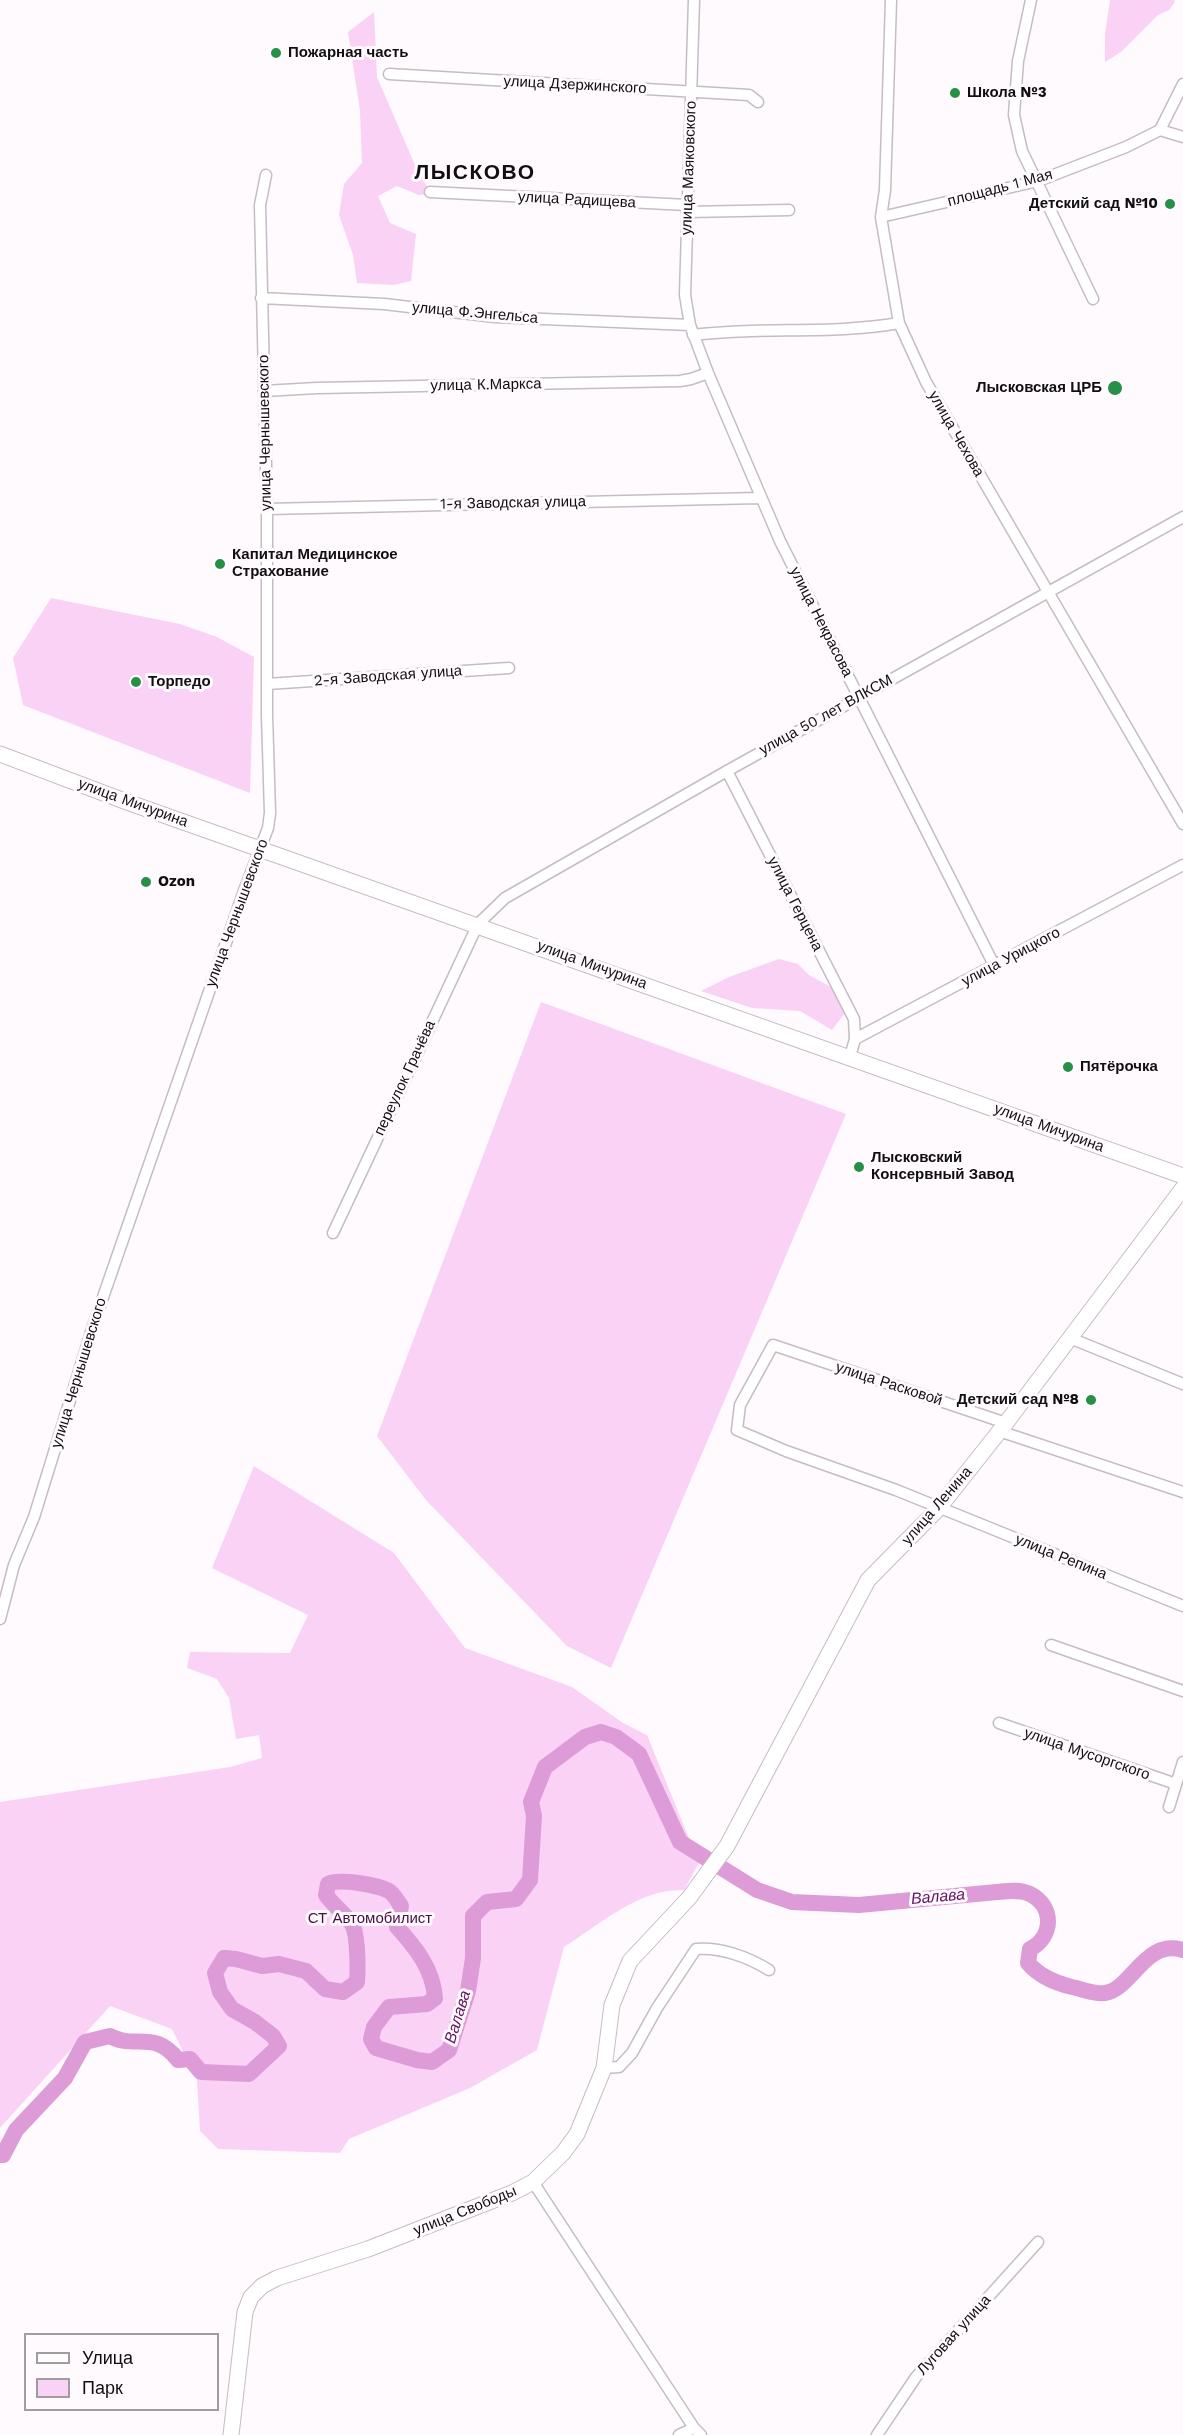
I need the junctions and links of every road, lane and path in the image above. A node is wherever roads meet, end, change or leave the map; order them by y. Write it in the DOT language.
graph roads {
  1 [pos="694,0"];
  2 [pos="891,0"];
  3 [pos="1031,0"];
  4 [pos="389,74"];
  5 [pos="1183,84"];
  6 [pos="691,92"];
  7 [pos="758,102"];
  8 [pos="1160,130"];
  9 [pos="1183,137"];
  10 [pos="266,175"];
  11 [pos="1038,181"];
  12 [pos="430,192"];
  13 [pos="687,209"];
  14 [pos="789,210"];
  15 [pos="882,217"];
  16 [pos="261,298"];
  17 [pos="1093,299"];
  18 [pos="899,323"];
  19 [pos="692,330"];
  20 [pos="708,373"];
  21 [pos="264,392"];
  22 [pos="760,498"];
  23 [pos="267,509"];
  24 [pos="1183,517"];
  25 [pos="1048,591"];
  26 [pos="509,668"];
  27 [pos="267,684"];
  28 [pos="858,697"];
  29 [pos="0,754"];
  30 [pos="727,771"];
  31 [pos="1183,824"];
  32 [pos="260,848"];
  33 [pos="1183,865"];
  34 [pos="478,924"];
  35 [pos="995,967"];
  36 [pos="855,1039"];
  37 [pos="850,1057"];
  38 [pos="1183,1176"];
  39 [pos="1183,1188"];
  40 [pos="333,1233"];
  41 [pos="1070,1338"];
  42 [pos="773,1345"];
  43 [pos="1183,1384"];
  44 [pos="1003,1427"];
  45 [pos="1183,1492"];
  46 [pos="938,1509"];
  47 [pos="1183,1606"];
  48 [pos="0,1619"];
  49 [pos="1051,1645"];
  50 [pos="1183,1691"];
  51 [pos="999,1723"];
  52 [pos="1183,1762"];
  53 [pos="1176,1784"];
  54 [pos="1169,1807"];
  55 [pos="689,1898"];
  56 [pos="769,1970"];
  57 [pos="604,2068"];
  58 [pos="533,2182"];
  59 [pos="1038,2242"];
  60 [pos="697,2432"];
  61 [pos="231,2435"];
  62 [pos="679,2435"];
  63 [pos="878,2435"];
  1 -- 6 [label="street, улица Маяковского"];
  2 -- 15 [label="street, улица Чехова"];
  3 -- 11 [label="street"];
  4 -- 6 [label="street, улица Дзержинского"];
  5 -- 8 [label="street"];
  6 -- 7 [label="street, улица Дзержинского"];
  6 -- 13 [label="street, улица Маяковского"];
  8 -- 9 [label="street"];
  8 -- 11 [label="street, площадь 1 Мая"];
  10 -- 16 [label="street, улица Чернышевского"];
  11 -- 15 [label="street, площадь 1 Мая"];
  11 -- 17 [label="street"];
  12 -- 13 [label="street, улица Радищева"];
  13 -- 14 [label="street, улица Радищева"];
  13 -- 19 [label="street, улица Маяковского"];
  15 -- 18 [label="street, улица Чехова"];
  16 -- 19 [label="street, улица Ф.Энгельса"];
  16 -- 21 [label="street, улица Чернышевского"];
  18 -- 19 [label="street, улица Ф.Энгельса"];
  18 -- 25 [label="street, улица Чехова"];
  19 -- 20 [label="street, улица Некрасова"];
  20 -- 21 [label="street, улица К.Маркса"];
  20 -- 22 [label="street, улица Некрасова"];
  21 -- 23 [label="street, улица Чернышевского"];
  22 -- 23 [label="street, 1-я Заводская улица"];
  22 -- 28 [label="street, улица Некрасова"];
  23 -- 27 [label="street, улица Чернышевского"];
  24 -- 25 [label="street, улица 50 лет ВЛКСМ"];
  25 -- 28 [label="street, улица 50 лет ВЛКСМ"];
  25 -- 31 [label="street, улица Чехова"];
  26 -- 27 [label="street, 2-я Заводская улица"];
  27 -- 32 [label="street, улица Чернышевского"];
  28 -- 30 [label="street, улица 50 лет ВЛКСМ"];
  28 -- 35 [label="street, улица Некрасова"];
  29 -- 32 [label="main road, улица Мичурина"];
  30 -- 34 [label="street, улица 50 лет ВЛКСМ"];
  30 -- 36 [label="street, улица Герцена"];
  32 -- 34 [label="main road, улица Мичурина"];
  32 -- 48 [label="street, улица Чернышевского"];
  33 -- 35 [label="street, улица Урицкого"];
  34 -- 37 [label="main road, улица Мичурина"];
  34 -- 40 [label="street, переулок Грачёва"];
  35 -- 36 [label="street, улица Урицкого"];
  36 -- 37 [label="street"];
  37 -- 38 [label="main road, улица Мичурина"];
  39 -- 41 [label="main road, улица Ленина"];
  41 -- 43 [label="street"];
  41 -- 44 [label="main road, улица Ленина"];
  42 -- 44 [label="street, улица Расковой"];
  42 -- 46 [label="street, улица Репина"];
  44 -- 45 [label="street, улица Расковой"];
  44 -- 46 [label="main road, улица Ленина"];
  46 -- 47 [label="street, улица Репина"];
  46 -- 55 [label="main road, улица Ленина"];
  49 -- 50 [label="street"];
  51 -- 53 [label="street, улица Мусоргского"];
  52 -- 53 [label="street"];
  53 -- 54 [label="street"];
  55 -- 57 [label="main road, улица Свободы"];
  56 -- 57 [label="street"];
  57 -- 58 [label="main road, улица Свободы"];
  58 -- 60 [label="street"];
  58 -- 61 [label="main road, улица Свободы"];
  59 -- 63 [label="street, Луговая улица"];
  60 -- 62 [label="street"];
}
